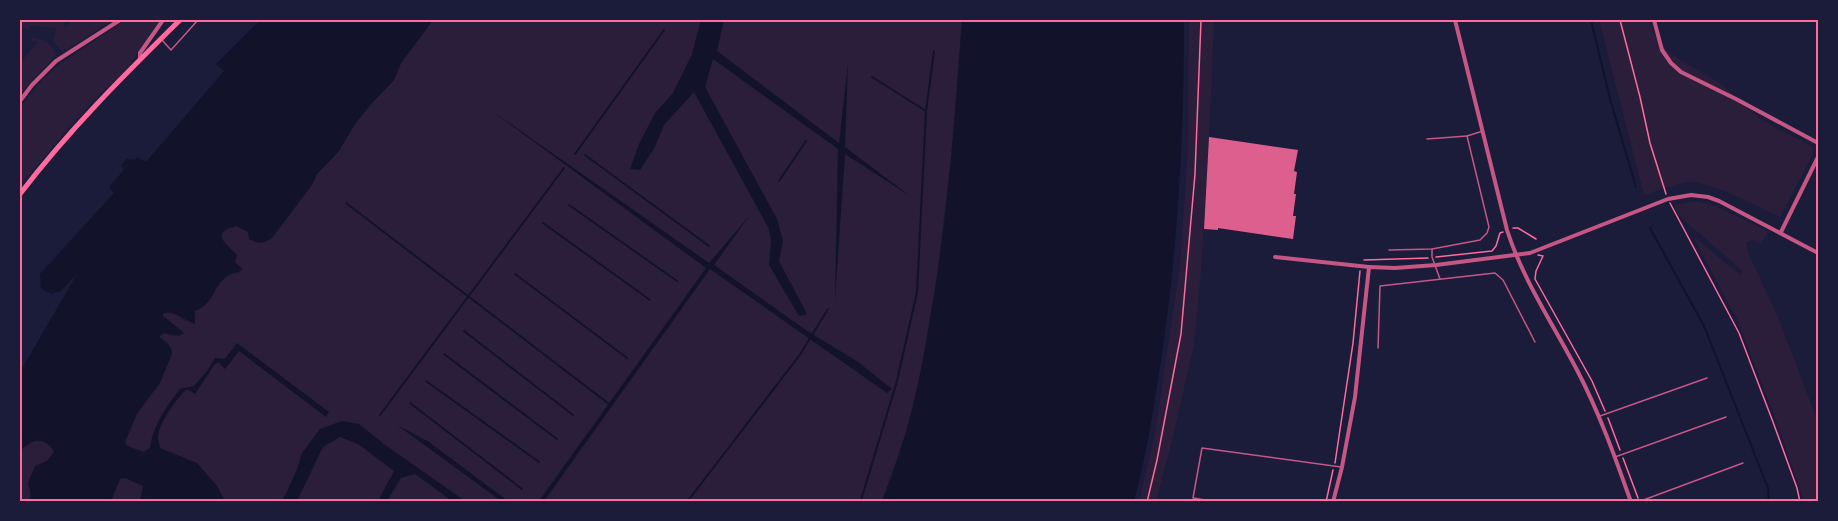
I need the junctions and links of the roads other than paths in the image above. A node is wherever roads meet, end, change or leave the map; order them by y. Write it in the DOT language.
graph roads {
  1 [pos="120,20"];
  2 [pos="164,20"];
  3 [pos="180,20"];
  4 [pos="198,20"];
  5 [pos="1455,20"];
  6 [pos="1654,20"];
  7 [pos="161,39"];
  8 [pos="140,61"];
  9 [pos="20,101"];
  10 [pos="1483,131"];
  11 [pos="1467,136"];
  12 [pos="1427,139"];
  13 [pos="1818,143"];
  14 [pos="1818,157"];
  15 [pos="20,194"];
  16 [pos="1781,232"];
  17 [pos="1432,249"];
  18 [pos="1389,250"];
  19 [pos="1818,253"];
  20 [pos="1515,255"];
  21 [pos="1275,257"];
  22 [pos="1436,266"];
  23 [pos="1369,267"];
  24 [pos="1440,280"];
  25 [pos="1535,342"];
  26 [pos="1378,348"];
  27 [pos="1707,378"];
  28 [pos="1599,416"];
  29 [pos="1726,417"];
  30 [pos="1614,457"];
  31 [pos="1743,463"];
  32 [pos="1342,467"];
  33 [pos="1217,501"];
  34 [pos="1334,501"];
  35 [pos="1631,501"];
  36 [pos="1638,501"];
  1 -- 9 [label="street"];
  2 -- 8 [label="street"];
  3 -- 7 [label="main road"];
  4 -- 7 [label="lane"];
  5 -- 10 [label="street"];
  6 -- 13 [label="street"];
  7 -- 8 [label="main road"];
  8 -- 15 [label="main road"];
  10 -- 11 [label="lane"];
  10 -- 20 [label="street"];
  11 -- 12 [label="lane"];
  11 -- 17 [label="lane"];
  14 -- 16 [label="street"];
  16 -- 19 [label="street"];
  16 -- 20 [label="street"];
  17 -- 18 [label="lane"];
  17 -- 22 [label="lane"];
  20 -- 22 [label="street"];
  20 -- 28 [label="street"];
  21 -- 23 [label="street"];
  22 -- 23 [label="street"];
  22 -- 24 [label="lane"];
  23 -- 32 [label="street"];
  24 -- 25 [label="lane"];
  24 -- 26 [label="lane"];
  27 -- 28 [label="lane"];
  28 -- 30 [label="street"];
  29 -- 30 [label="lane"];
  30 -- 35 [label="street"];
  31 -- 36 [label="lane"];
  32 -- 33 [label="lane"];
  32 -- 34 [label="street"];
}
